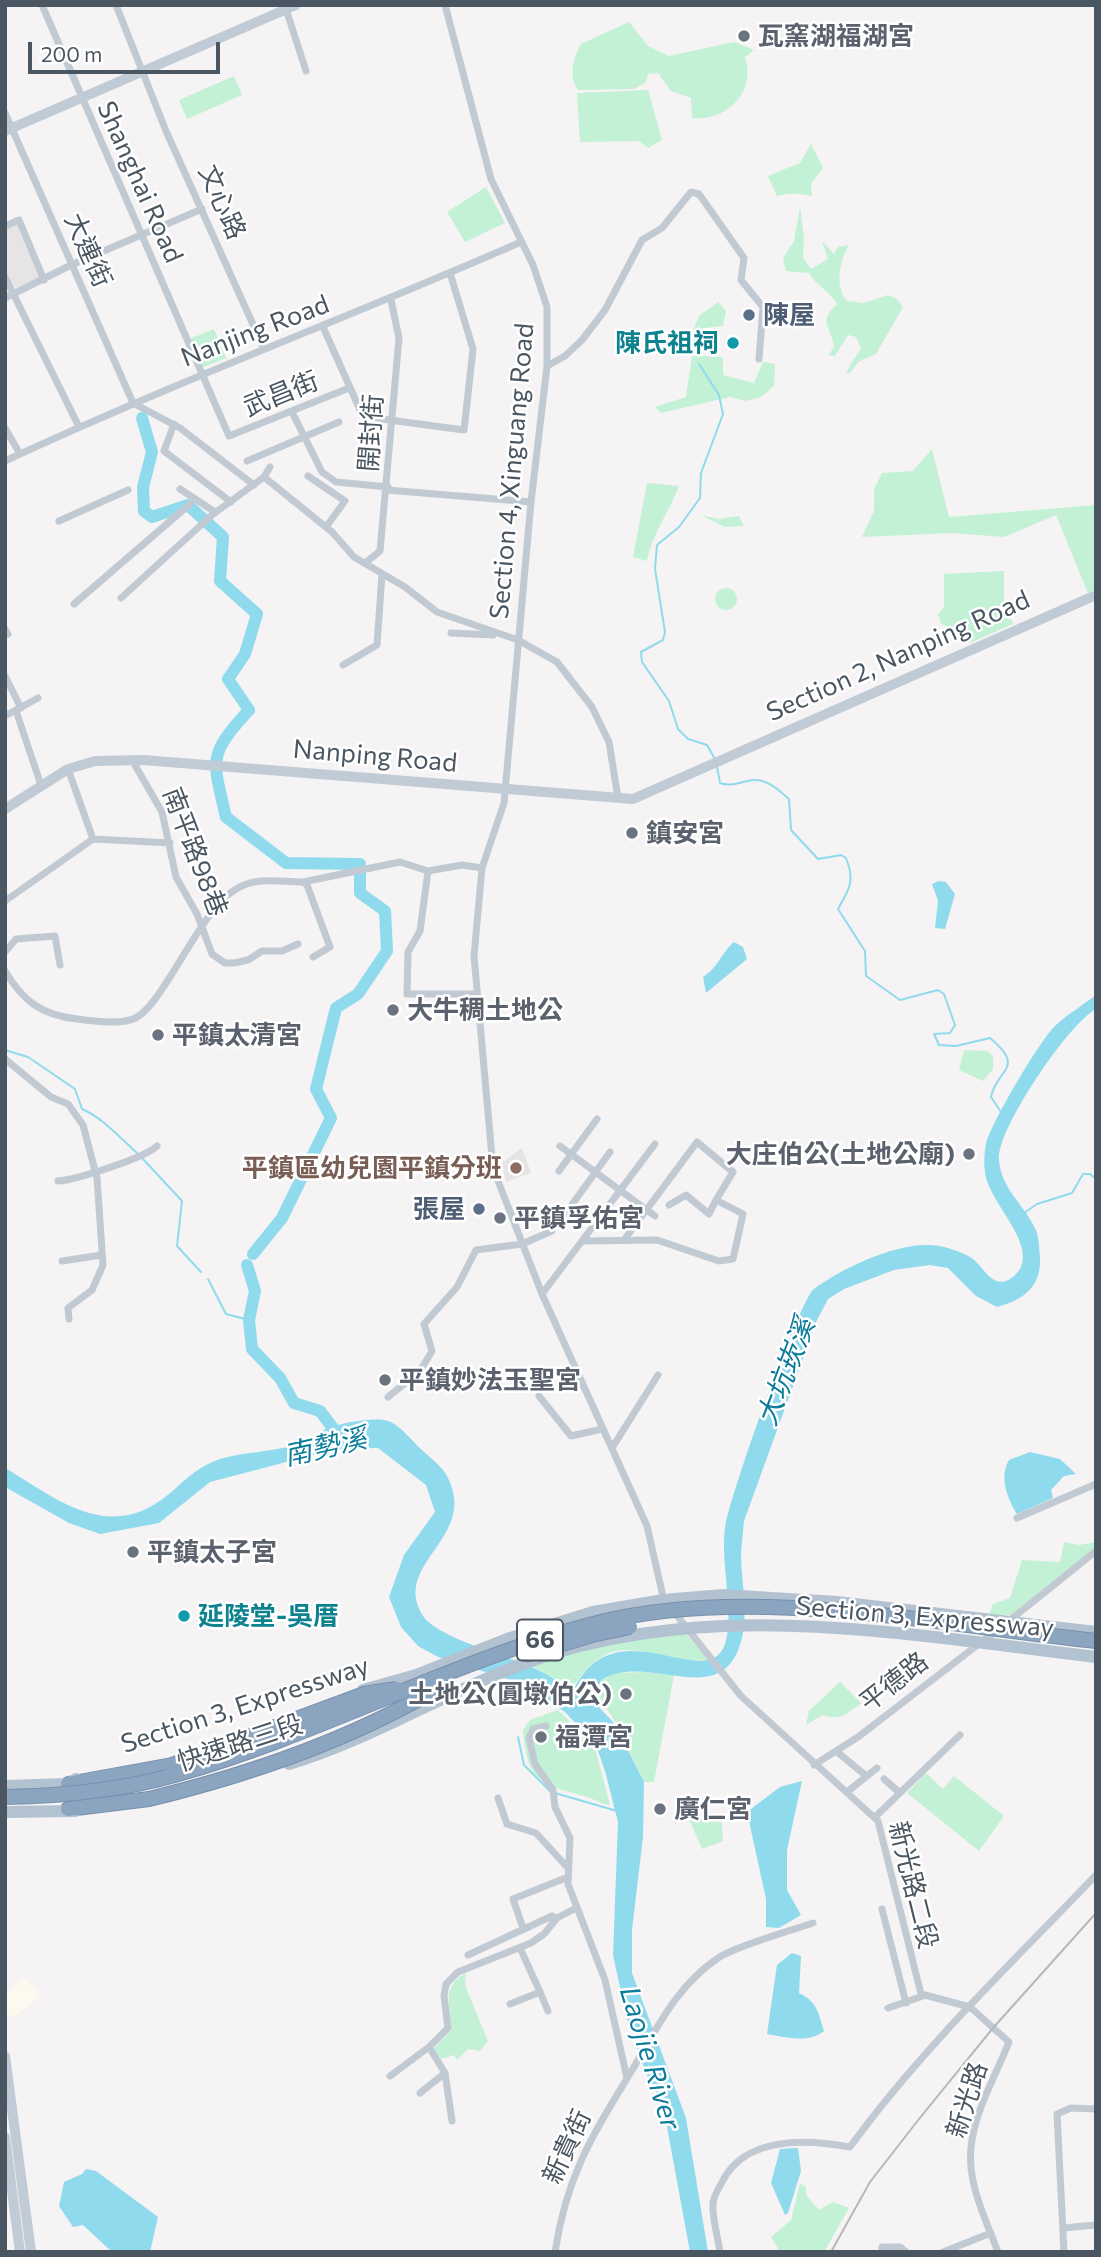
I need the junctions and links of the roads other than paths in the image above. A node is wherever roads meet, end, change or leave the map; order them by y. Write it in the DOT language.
graph roads {
  1 [pos="42,5"];
  2 [pos="116,5"];
  3 [pos="445,5"];
  4 [pos="289,7"];
  5 [pos="306,71"];
  6 [pos="142,72"];
  7 [pos="81,98"];
  8 [pos="5,113"];
  9 [pos="8,130"];
  10 [pos="202,209"];
  11 [pos="5,226"];
  12 [pos="141,236"];
  13 [pos="522,242"];
  14 [pos="71,265"];
  15 [pos="450,274"];
  16 [pos="5,277"];
  17 [pos="44,280"];
  18 [pos="14,294"];
  19 [pos="5,298"];
  20 [pos="391,300"];
  21 [pos="323,327"];
  22 [pos="264,349"];
  23 [pos="760,359"];
  24 [pos="547,366"];
  25 [pos="202,374"];
  26 [pos="349,388"];
  27 [pos="133,403"];
  28 [pos="292,412"];
  29 [pos="393,421"];
  30 [pos="339,422"];
  31 [pos="174,424"];
  32 [pos="79,427"];
  33 [pos="5,428"];
  34 [pos="229,436"];
  35 [pos="304,438"];
  36 [pos="20,454"];
  37 [pos="5,461"];
  38 [pos="247,461"];
  39 [pos="270,467"];
  40 [pos="309,476"];
  41 [pos="264,477"];
  42 [pos="254,485"];
  43 [pos="388,488"];
  44 [pos="180,489"];
  45 [pos="128,490"];
  46 [pos="230,502"];
  47 [pos="531,502"];
  48 [pos="190,504"];
  49 [pos="214,514"];
  50 [pos="59,521"];
  51 [pos="326,527"];
  52 [pos="365,563"];
  53 [pos="382,574"];
  54 [pos="1096,595"];
  55 [pos="121,598"];
  56 [pos="74,604"];
  57 [pos="452,633"];
  58 [pos="504,636"];
  59 [pos="518,640"];
  60 [pos="343,665"];
  61 [pos="5,676"];
  62 [pos="38,698"];
  63 [pos="18,710"];
  64 [pos="5,716"];
  65 [pos="132,760"];
  66 [pos="68,769"];
  67 [pos="41,785"];
  68 [pos="504,790"];
  69 [pos="618,799"];
  70 [pos="5,809"];
  71 [pos="93,839"];
  72 [pos="170,843"];
  73 [pos="482,868"];
  74 [pos="428,872"];
  75 [pos="303,881"];
  76 [pos="5,901"];
  77 [pos="201,924"];
  78 [pos="298,944"];
  79 [pos="5,952"];
  80 [pos="313,957"];
  81 [pos="60,965"];
  82 [pos="5,971"];
  83 [pos="477,994"];
  84 [pos="5,1059"];
  85 [pos="597,1119"];
  86 [pos="656,1144"];
  87 [pos="156,1146"];
  88 [pos="560,1146"];
  89 [pos="610,1152"];
  90 [pos="570,1154"];
  91 [pos="94,1170"];
  92 [pos="559,1171"];
  93 [pos="595,1172"];
  94 [pos="58,1181"];
  95 [pos="620,1191"];
  96 [pos="716,1200"];
  97 [pos="669,1205"];
  98 [pos="646,1209"];
  99 [pos="655,1216"];
  100 [pos="558,1223"];
  101 [pos="552,1231"];
  102 [pos="625,1240"];
  103 [pos="584,1241"];
  104 [pos="522,1244"];
  105 [pos="103,1255"];
  106 [pos="62,1261"];
  107 [pos="542,1294"];
  108 [pos="69,1319"];
  109 [pos="659,1375"];
  110 [pos="539,1396"];
  111 [pos="388,1397"];
  112 [pos="602,1429"];
  113 [pos="612,1448"];
  114 [pos="1096,1484"];
  115 [pos="1017,1518"];
  116 [pos="1096,1551"];
  117 [pos="663,1600"];
  118 [pos="1008,1622"];
  119 [pos="689,1627"];
  120 [pos="1096,1632"];
  121 [pos="1096,1641"];
  122 [pos="979,1643"];
  123 [pos="1096,1651"];
  124 [pos="1096,1657"];
  125 [pos="426,1683"];
  126 [pos="294,1720"];
  127 [pos="546,1726"];
  128 [pos="960,1735"];
  129 [pos="836,1751"];
  130 [pos="307,1752"];
  131 [pos="814,1765"];
  132 [pos="877,1768"];
  133 [pos="864,1775"];
  134 [pos="884,1779"];
  135 [pos="68,1784"];
  136 [pos="5,1786"];
  137 [pos="847,1793"];
  138 [pos="900,1793"];
  139 [pos="5,1797"];
  140 [pos="498,1798"];
  141 [pos="5,1806"];
  142 [pos="68,1809"];
  143 [pos="5,1812"];
  144 [pos="875,1817"];
  145 [pos="567,1867"];
  146 [pos="1096,1875"];
  147 [pos="568,1877"];
  148 [pos="576,1908"];
  149 [pos="882,1909"];
  150 [pos="557,1918"];
  151 [pos="813,1923"];
  152 [pos="523,1928"];
  153 [pos="520,1948"];
  154 [pos="468,1955"];
  155 [pos="540,1992"];
  156 [pos="923,1996"];
  157 [pos="906,2003"];
  158 [pos="510,2004"];
  159 [pos="970,2007"];
  160 [pos="888,2008"];
  161 [pos="548,2011"];
  162 [pos="429,2047"];
  163 [pos="5,2056"];
  164 [pos="445,2073"];
  165 [pos="390,2076"];
  166 [pos="626,2078"];
  167 [pos="420,2093"];
  168 [pos="1096,2109"];
  169 [pos="452,2121"];
  170 [pos="5,2137"];
  171 [pos="1096,2225"];
  172 [pos="1063,2228"];
  173 [pos="991,2233"];
  174 [pos="20,2252"];
  175 [pos="31,2252"];
  176 [pos="555,2252"];
  177 [pos="720,2252"];
  178 [pos="882,2252"];
  179 [pos="906,2252"];
  180 [pos="943,2252"];
  181 [pos="998,2252"];
  182 [pos="1064,2252"];
  1 -- 7 [label="street, Shanghai Road"];
  2 -- 6 [label="street, 文心路"];
  3 -- 13 [label="street, Section 4, Xinguang Road"];
  4 -- 5 [label="street"];
  4 -- 6 [label="street"];
  6 -- 7 [label="street"];
  6 -- 10 [label="street, 文心路"];
  7 -- 9 [label="street"];
  7 -- 12 [label="street, Shanghai Road"];
  8 -- 9 [label="street, 大連街"];
  9 -- 14 [label="street, 大連街"];
  10 -- 12 [label="street"];
  10 -- 22 [label="street, 文心路"];
  11 -- 17 [label="street"];
  12 -- 14 [label="street"];
  12 -- 25 [label="street, Shanghai Road"];
  13 -- 15 [label="street, Nanjing Road"];
  13 -- 24 [label="street, Section 4, Xinguang Road"];
  14 -- 17 [label="street"];
  14 -- 27 [label="street, 大連街"];
  15 -- 20 [label="street, Nanjing Road"];
  15 -- 29 [label="street"];
  16 -- 18 [label="street"];
  17 -- 18 [label="street"];
  18 -- 19 [label="street"];
  18 -- 32 [label="street"];
  20 -- 21 [label="street, Nanjing Road"];
  20 -- 29 [label="street, 開封街"];
  21 -- 22 [label="street, Nanjing Road"];
  21 -- 26 [label="street"];
  22 -- 25 [label="street, Nanjing Road"];
  23 -- 24 [label="street"];
  24 -- 47 [label="street, Section 4, Xinguang Road"];
  25 -- 27 [label="street, Nanjing Road"];
  25 -- 34 [label="street, Shanghai Road"];
  26 -- 28 [label="street, 武昌街"];
  26 -- 29 [label="street"];
  27 -- 31 [label="street"];
  27 -- 32 [label="street, Nanjing Road"];
  28 -- 34 [label="street, 武昌街"];
  28 -- 35 [label="street"];
  29 -- 43 [label="street, 開封街"];
  30 -- 35 [label="street"];
  31 -- 42 [label="street"];
  31 -- 46 [label="street"];
  32 -- 36 [label="street, Nanjing Road"];
  33 -- 36 [label="street"];
  35 -- 38 [label="street"];
  35 -- 43 [label="street"];
  36 -- 37 [label="street, Nanjing Road"];
  39 -- 41 [label="street"];
  40 -- 51 [label="street"];
  41 -- 42 [label="street"];
  41 -- 51 [label="street"];
  42 -- 46 [label="street"];
  43 -- 47 [label="street"];
  43 -- 52 [label="street, 開封街"];
  44 -- 49 [label="street"];
  45 -- 50 [label="street"];
  46 -- 49 [label="street"];
  47 -- 59 [label="street, Section 4, Xinguang Road"];
  48 -- 56 [label="street"];
  49 -- 55 [label="street"];
  51 -- 52 [label="street"];
  52 -- 53 [label="street"];
  53 -- 58 [label="street"];
  53 -- 60 [label="street"];
  54 -- 69 [label="street, Section 2, Nanping Road"];
  57 -- 58 [label="street"];
  58 -- 59 [label="street"];
  59 -- 68 [label="street, Section 4, Xinguang Road"];
  59 -- 69 [label="street"];
  61 -- 63 [label="street"];
  62 -- 63 [label="street"];
  63 -- 64 [label="street"];
  63 -- 67 [label="street"];
  65 -- 66 [label="street"];
  65 -- 68 [label="street, Nanping Road"];
  65 -- 72 [label="street, 南平路98巷"];
  66 -- 67 [label="street"];
  66 -- 71 [label="street"];
  67 -- 70 [label="street"];
  68 -- 69 [label="street, Section 2, Nanping Road"];
  68 -- 73 [label="street, Section 4, Xinguang Road"];
  71 -- 72 [label="street"];
  71 -- 76 [label="street"];
  72 -- 77 [label="street, 南平路98巷"];
  73 -- 74 [label="street"];
  73 -- 83 [label="street, Section 4, Xinguang Road"];
  74 -- 75 [label="street"];
  74 -- 83 [label="street"];
  75 -- 77 [label="street"];
  75 -- 80 [label="street"];
  77 -- 78 [label="street, 南平路98巷"];
  77 -- 82 [label="street"];
  79 -- 81 [label="street"];
  83 -- 104 [label="street, Section 4, Xinguang Road"];
  84 -- 91 [label="street"];
  85 -- 90 [label="street"];
  86 -- 95 [label="street"];
  87 -- 91 [label="street"];
  88 -- 90 [label="street"];
  89 -- 93 [label="street"];
  90 -- 92 [label="street"];
  90 -- 93 [label="street"];
  91 -- 94 [label="street"];
  91 -- 105 [label="street"];
  93 -- 95 [label="street"];
  93 -- 100 [label="street"];
  95 -- 98 [label="street"];
  95 -- 103 [label="street"];
  96 -- 97 [label="street"];
  96 -- 98 [label="street"];
  96 -- 102 [label="street"];
  98 -- 99 [label="street"];
  98 -- 102 [label="street"];
  101 -- 104 [label="street"];
  102 -- 103 [label="street"];
  103 -- 107 [label="street"];
  104 -- 107 [label="street, Section 4, Xinguang Road"];
  104 -- 111 [label="street"];
  105 -- 106 [label="street"];
  105 -- 108 [label="street"];
  107 -- 112 [label="street, Section 4, Xinguang Road"];
  109 -- 113 [label="street"];
  110 -- 112 [label="street"];
  112 -- 113 [label="street, Section 4, Xinguang Road"];
  113 -- 117 [label="street, Section 4, Xinguang Road"];
  114 -- 115 [label="street"];
  116 -- 118 [label="street, 平德路"];
  117 -- 118 [label="main road, Section 3, Expressway / 66"];
  117 -- 119 [label="street, 新光路二段"];
  117 -- 125 [label="main road, 66"];
  118 -- 120 [label="main road, Section 3, Expressway / 66"];
  118 -- 122 [label="street, 平德路"];
  119 -- 122 [label="main road, Section 3, Expressway / 66"];
  119 -- 130 [label="main road, 66"];
  119 -- 131 [label="street, 新光路二段"];
  121 -- 125 [label="highway, 66, bridge"];
  122 -- 124 [label="main road, Section 3, Expressway / 66"];
  122 -- 129 [label="street, 平德路"];
  123 -- 125 [label="highway, 66, bridge"];
  125 -- 126 [label="main road, Section 3, Expressway / 66"];
  125 -- 135 [label="highway, bridge"];
  125 -- 139 [label="highway, 66, bridge"];
  125 -- 141 [label="highway, 66, bridge"];
  125 -- 142 [label="highway, bridge"];
  126 -- 130 [label="street"];
  126 -- 135 [label="main road, Section 3, Expressway / 66"];
  127 -- 145 [label="street"];
  128 -- 138 [label="street"];
  129 -- 131 [label="street, 平德路"];
  129 -- 133 [label="street"];
  130 -- 142 [label="main road, 66"];
  131 -- 137 [label="street, 新光路二段"];
  132 -- 137 [label="street"];
  134 -- 138 [label="street"];
  135 -- 136 [label="main road, Section 3, Expressway / 66"];
  137 -- 144 [label="street, 新光路二段"];
  138 -- 144 [label="street"];
  140 -- 145 [label="street"];
  142 -- 143 [label="main road, 66"];
  144 -- 156 [label="street, 新光路二段"];
  145 -- 147 [label="street"];
  146 -- 159 [label="street"];
  147 -- 148 [label="street"];
  147 -- 152 [label="street"];
  148 -- 150 [label="street"];
  148 -- 166 [label="street"];
  149 -- 157 [label="street"];
  150 -- 152 [label="street"];
  150 -- 153 [label="street"];
  151 -- 166 [label="street, 新貴街"];
  152 -- 154 [label="street"];
  153 -- 155 [label="street"];
  153 -- 162 [label="street"];
  155 -- 158 [label="street"];
  155 -- 161 [label="street"];
  156 -- 157 [label="street"];
  156 -- 159 [label="street"];
  157 -- 160 [label="street"];
  159 -- 173 [label="street, 新光路"];
  159 -- 177 [label="street"];
  162 -- 164 [label="street"];
  162 -- 165 [label="street"];
  163 -- 175 [label="street"];
  164 -- 167 [label="street"];
  164 -- 169 [label="street"];
  166 -- 176 [label="street, 新貴街"];
  168 -- 172 [label="street"];
  170 -- 174 [label="street"];
  171 -- 172 [label="street"];
  172 -- 182 [label="street"];
  173 -- 180 [label="street"];
  173 -- 181 [label="street, 新光路"];
  178 -- 179 [label="street"];
}
